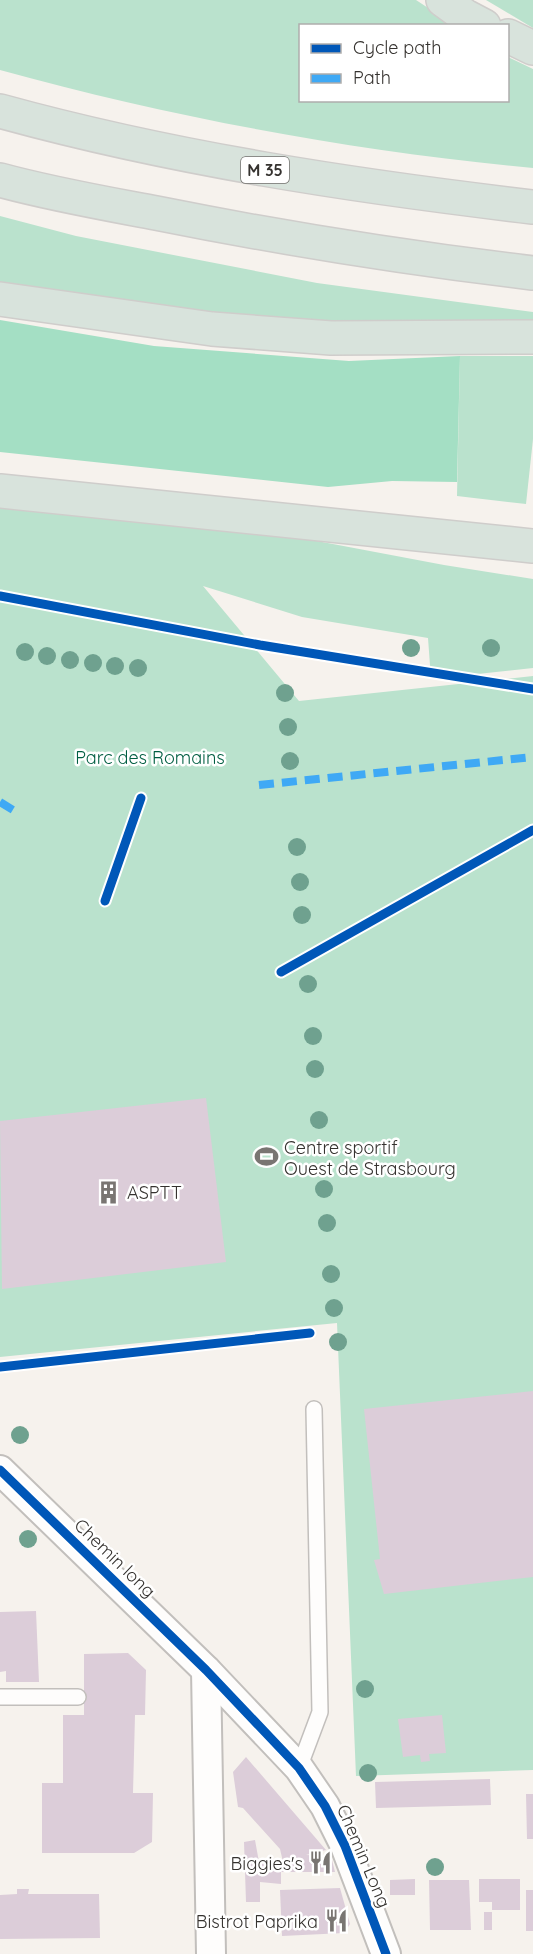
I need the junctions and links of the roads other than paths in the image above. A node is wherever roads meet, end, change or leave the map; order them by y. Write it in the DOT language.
graph roads {
  1 [pos="443,0"];
  2 [pos="480,24"];
  3 [pos="509,37"];
  4 [pos="533,48"];
  5 [pos="0,111"];
  6 [pos="0,180"];
  7 [pos="533,207"];
  8 [pos="533,273"];
  9 [pos="0,299"];
  10 [pos="533,337"];
  11 [pos="0,476"];
  12 [pos="0,491"];
  13 [pos="81,499"];
  14 [pos="359,528"];
  15 [pos="533,546"];
  16 [pos="533,568"];
  17 [pos="314,1409"];
  18 [pos="0,1470"];
  19 [pos="206,1670"];
  20 [pos="0,1697"];
  21 [pos="78,1697"];
  22 [pos="299,1768"];
  23 [pos="211,1954"];
  24 [pos="386,1954"];
  1 -- 2 [label="highway"];
  3 -- 4 [label="highway"];
  5 -- 7 [label="highway, M 35"];
  6 -- 8 [label="highway"];
  9 -- 10 [label="highway"];
  11 -- 13 [label="highway"];
  12 -- 13 [label="highway"];
  13 -- 14 [label="highway"];
  14 -- 15 [label="highway"];
  14 -- 16 [label="highway"];
  17 -- 22 [label="lane"];
  18 -- 19 [label="street, Chemin long"];
  19 -- 22 [label="street, Chemin Long"];
  19 -- 23 [label="street"];
  20 -- 21 [label="lane"];
  22 -- 24 [label="street, Chemin Long"];
}
